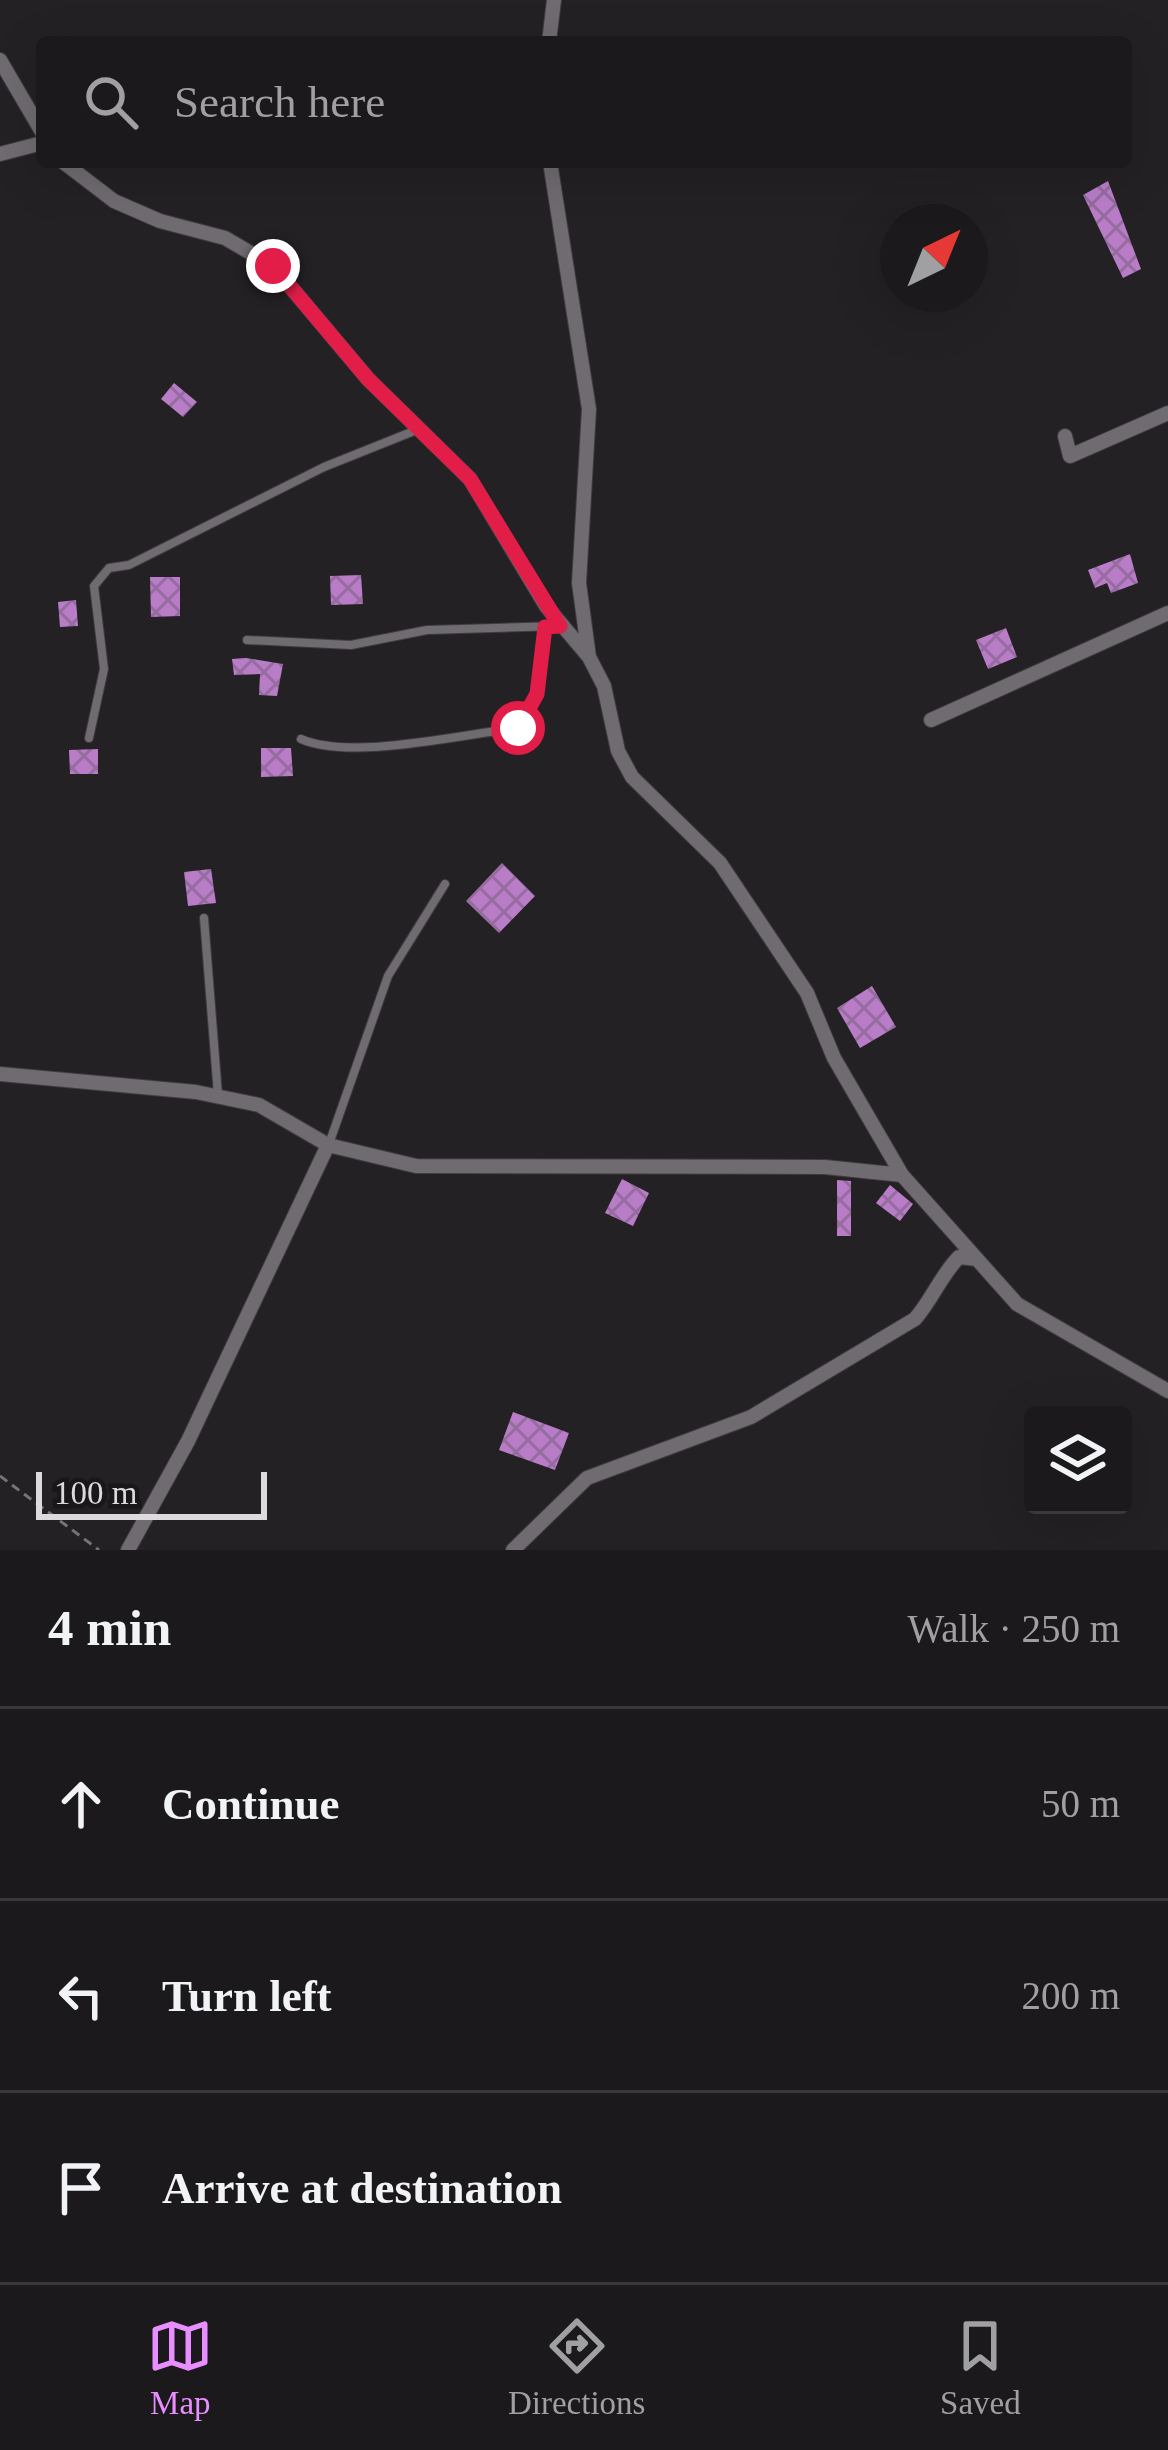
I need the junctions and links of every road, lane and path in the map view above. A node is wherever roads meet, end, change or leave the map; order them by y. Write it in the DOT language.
graph roads {
  1 [pos="554,0"];
  2 [pos="550,36"];
  3 [pos="0,60"];
  4 [pos="36,122"];
  5 [pos="36,145"];
  6 [pos="0,154"];
  7 [pos="71,168"];
  8 [pos="551,168"];
  9 [pos="1168,413"];
  10 [pos="420,429"];
  11 [pos="1066,436"];
  12 [pos="1168,613"];
  13 [pos="553,627"];
  14 [pos="247,640"];
  15 [pos="589,657"];
  16 [pos="932,720"];
  17 [pos="89,738"];
  18 [pos="302,739"];
  19 [pos="445,884"];
  20 [pos="204,917"];
  21 [pos="0,1074"];
  22 [pos="218,1096"];
  23 [pos="328,1145"];
  24 [pos="902,1174"];
  25 [pos="977,1259"];
  26 [pos="1168,1391"];
  27 [pos="0,1477"];
  28 [pos="99,1550"];
  29 [pos="128,1550"];
  30 [pos="513,1550"];
  1 -- 2 [label="street"];
  3 -- 4 [label="street"];
  5 -- 6 [label="street"];
  7 -- 10 [label="street"];
  8 -- 15 [label="street"];
  9 -- 11 [label="street"];
  10 -- 13 [label="street"];
  10 -- 17 [label="lane"];
  12 -- 16 [label="street"];
  13 -- 14 [label="lane"];
  13 -- 15 [label="street"];
  13 -- 18 [label="lane"];
  15 -- 24 [label="street"];
  19 -- 23 [label="lane"];
  20 -- 22 [label="lane"];
  21 -- 22 [label="street"];
  22 -- 23 [label="street"];
  23 -- 24 [label="street"];
  23 -- 29 [label="street"];
  24 -- 25 [label="street"];
  25 -- 26 [label="street"];
  25 -- 30 [label="street"];
  27 -- 28 [label="path"];
}
